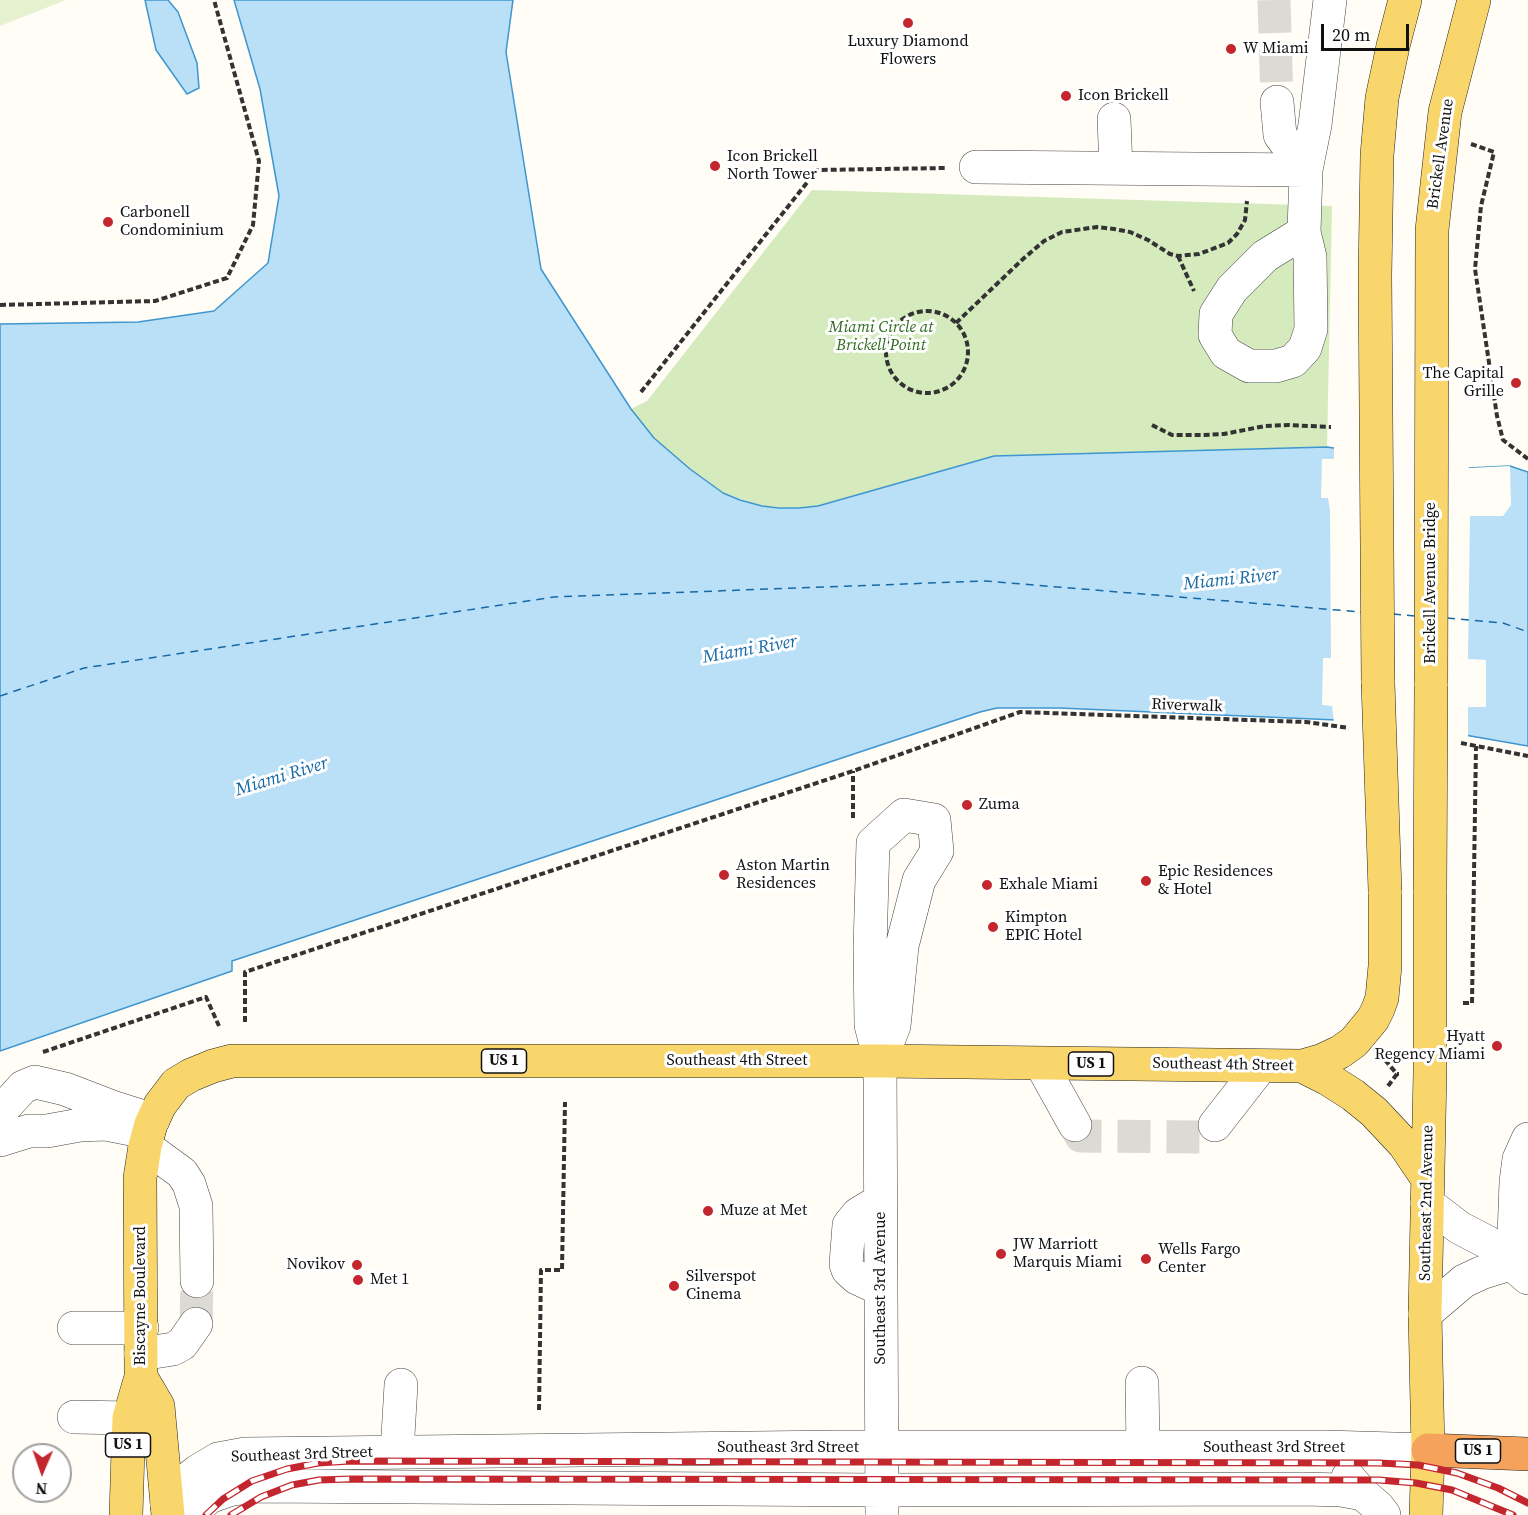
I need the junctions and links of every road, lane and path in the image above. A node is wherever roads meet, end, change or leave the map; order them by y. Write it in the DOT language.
graph roads {
  1 [pos="214,0"];
  2 [pos="1330,0"];
  3 [pos="1405,0"];
  4 [pos="1474,0"];
  5 [pos="1277,102"];
  6 [pos="1114,119"];
  7 [pos="1470,144"];
  8 [pos="976,167"];
  9 [pos="1116,168"];
  10 [pos="1306,170"];
  11 [pos="1247,201"];
  12 [pos="1305,232"];
  13 [pos="1431,275"];
  14 [pos="0,305"];
  15 [pos="956,323"];
  16 [pos="641,392"];
  17 [pos="1152,425"];
  18 [pos="1331,427"];
  19 [pos="1528,459"];
  20 [pos="1352,728"];
  21 [pos="1453,742"];
  22 [pos="1476,746"];
  23 [pos="1528,756"];
  24 [pos="1430,891"];
  25 [pos="1462,1003"];
  26 [pos="245,1022"];
  27 [pos="219,1026"];
  28 [pos="40,1053"];
  29 [pos="1386,1060"];
  30 [pos="880,1061"];
  31 [pos="1041,1064"];
  32 [pos="1261,1066"];
  33 [pos="1302,1066"];
  34 [pos="1397,1074"];
  35 [pos="1406,1074"];
  36 [pos="176,1084"];
  37 [pos="1387,1088"];
  38 [pos="566,1102"];
  39 [pos="8,1123"];
  40 [pos="1075,1125"];
  41 [pos="1215,1125"];
  42 [pos="148,1133"];
  43 [pos="1525,1154"];
  44 [pos="1427,1190"];
  45 [pos="1520,1270"];
  46 [pos="197,1281"];
  47 [pos="1425,1314"];
  48 [pos="196,1324"];
  49 [pos="74,1328"];
  50 [pos="141,1353"];
  51 [pos="1142,1383"];
  52 [pos="401,1385"];
  53 [pos="539,1410"];
  54 [pos="74,1417"];
  55 [pos="129,1418"];
  56 [pos="881,1447"];
  57 [pos="1325,1447"];
  58 [pos="1143,1448"];
  59 [pos="1428,1450"];
  60 [pos="397,1452"];
  61 [pos="1528,1454"];
  62 [pos="882,1502"];
  63 [pos="1373,1505"];
  64 [pos="171,1513"];
  65 [pos="126,1515"];
  66 [pos="1426,1515"];
  1 -- 14 [label="path"];
  2 -- 10 [label="street"];
  3 -- 33 [label="main road, bridge"];
  4 -- 13 [label="main road, Brickell Avenue"];
  5 -- 10 [label="street"];
  6 -- 9 [label="street"];
  7 -- 19 [label="path"];
  8 -- 9 [label="street"];
  8 -- 16 [label="path"];
  9 -- 10 [label="street"];
  10 -- 12 [label="street"];
  11 -- 15 [label="path"];
  13 -- 24 [label="main road, Brickell Avenue Bridge, bridge"];
  15 -- 15 [label="path"];
  17 -- 18 [label="path"];
  20 -- 26 [label="path, Riverwalk"];
  21 -- 22 [label="path"];
  22 -- 23 [label="path"];
  22 -- 25 [label="path"];
  24 -- 44 [label="main road, Southeast 2nd Avenue"];
  27 -- 28 [label="path"];
  29 -- 34 [label="path"];
  30 -- 30 [label="street"];
  30 -- 31 [label="main road, Southeast 4th Street / US 1"];
  30 -- 36 [label="main road, Southeast 4th Street / US 1"];
  30 -- 56 [label="street, Southeast 3rd Avenue"];
  31 -- 32 [label="main road, Southeast 4th Street / US 1"];
  31 -- 40 [label="street"];
  32 -- 33 [label="main road, Southeast 4th Street / US 1"];
  32 -- 41 [label="street"];
  33 -- 44 [label="main road, US 1"];
  34 -- 35 [label="path"];
  34 -- 37 [label="path"];
  36 -- 42 [label="main road, Biscayne Boulevard / US 1"];
  38 -- 53 [label="path"];
  39 -- 42 [label="street"];
  39 -- 42 [label="street"];
  42 -- 46 [label="street"];
  42 -- 50 [label="main road, Biscayne Boulevard / US 1"];
  43 -- 45 [label="street"];
  44 -- 45 [label="street"];
  44 -- 47 [label="main road, Southeast 2nd Avenue"];
  45 -- 47 [label="street"];
  47 -- 59 [label="main road, Southeast 2nd Avenue"];
  48 -- 50 [label="street"];
  49 -- 50 [label="street"];
  50 -- 55 [label="main road, Biscayne Boulevard / US 1"];
  50 -- 64 [label="main road"];
  51 -- 58 [label="street"];
  52 -- 60 [label="street"];
  54 -- 55 [label="street"];
  55 -- 65 [label="main road, Biscayne Boulevard / US 1"];
  56 -- 58 [label="street, Southeast 3rd Street"];
  56 -- 60 [label="street, Southeast 3rd Street"];
  56 -- 62 [label="street, Southeast 3rd Avenue"];
  57 -- 58 [label="street, Southeast 3rd Street"];
  57 -- 59 [label="street, Southeast 3rd Street"];
  57 -- 63 [label="street"];
  59 -- 61 [label="highway, US 1"];
  59 -- 66 [label="main road, Southeast 2nd Avenue"];
  60 -- 64 [label="street, Southeast 3rd Street"];
  62 -- 63 [label="street, Southeast 3rd Street"];
  62 -- 64 [label="street, Southeast 3rd Street"];
}
